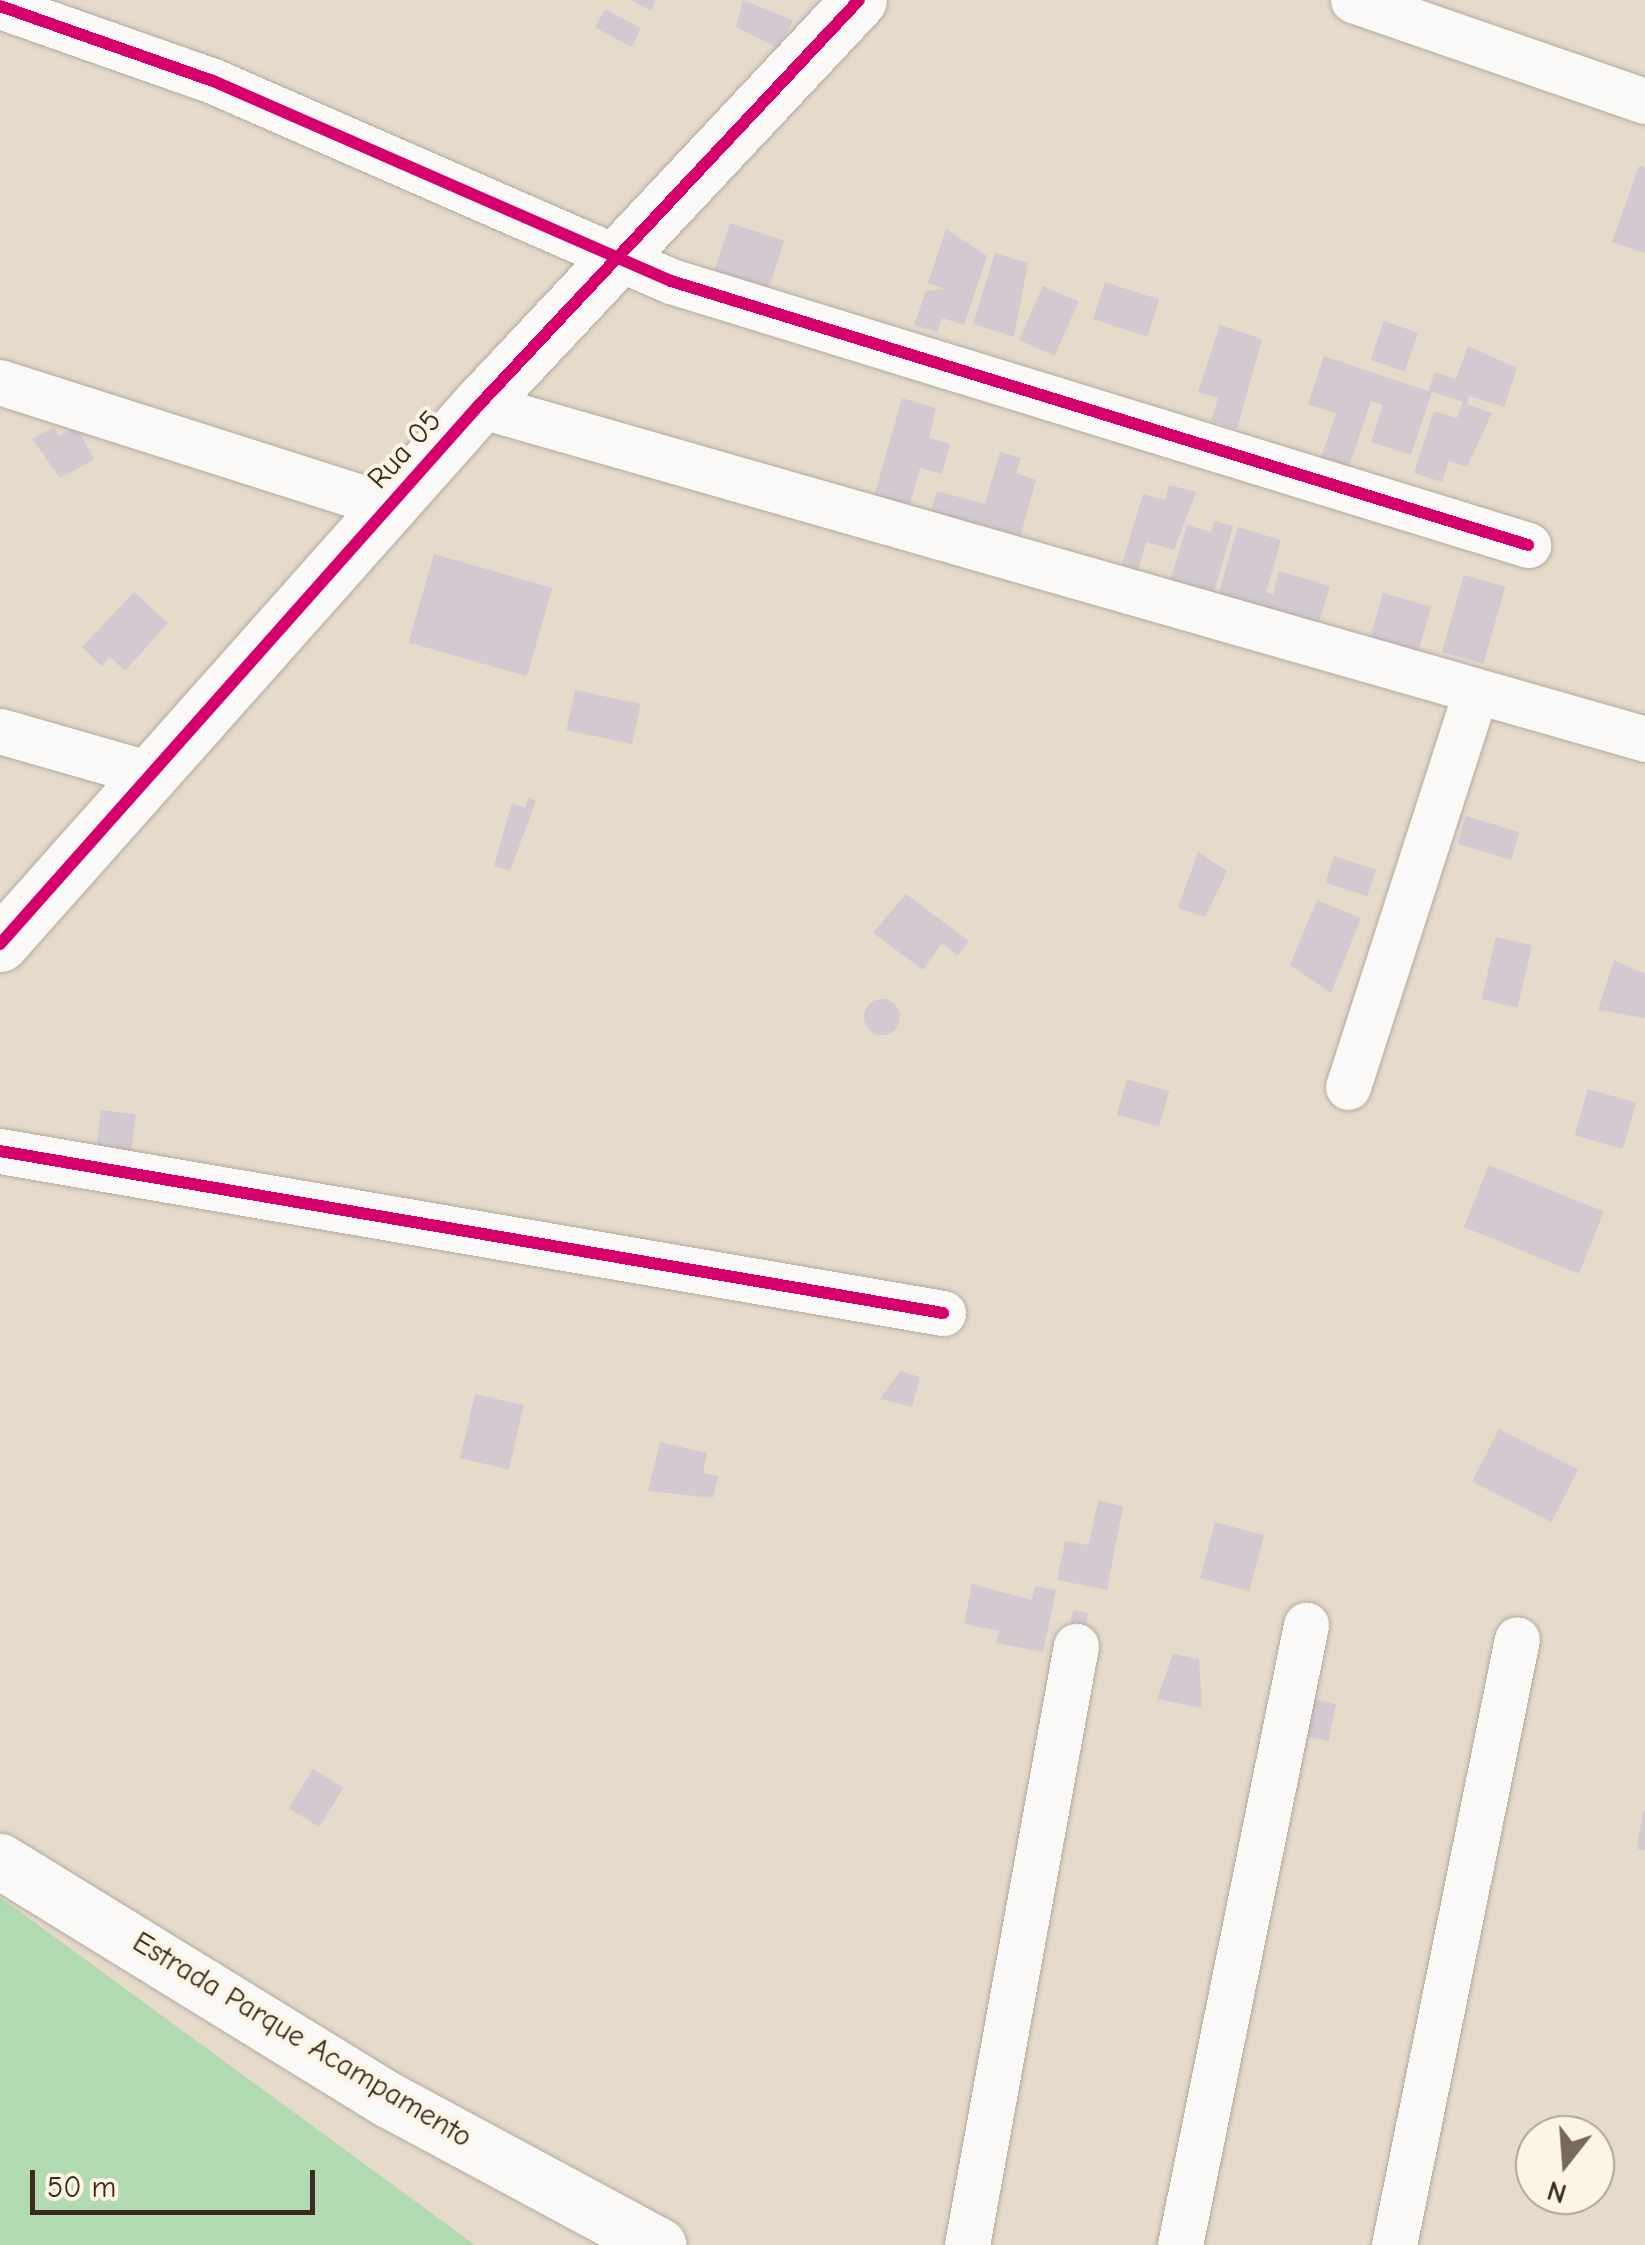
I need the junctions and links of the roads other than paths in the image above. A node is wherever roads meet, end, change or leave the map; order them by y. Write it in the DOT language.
graph roads {
  1 [pos="859,0"];
  2 [pos="1353,0"];
  3 [pos="0,6"];
  4 [pos="1645,101"];
  5 [pos="617,260"];
  6 [pos="0,382"];
  7 [pos="479,405"];
  8 [pos="389,506"];
  9 [pos="1528,545"];
  10 [pos="1476,691"];
  11 [pos="0,732"];
  12 [pos="1645,739"];
  13 [pos="150,774"];
  14 [pos="0,944"];
  15 [pos="1348,1087"];
  16 [pos="0,1152"];
  17 [pos="943,1312"];
  18 [pos="1306,1625"];
  19 [pos="1517,1639"];
  20 [pos="1076,1646"];
  21 [pos="0,1862"];
  22 [pos="658,2245"];
  23 [pos="967,2245"];
  24 [pos="1180,2245"];
  25 [pos="1394,2245"];
  1 -- 5 [label="street, Rua 05"];
  2 -- 4 [label="street"];
  3 -- 5 [label="street"];
  5 -- 7 [label="street, Rua 05"];
  5 -- 9 [label="street"];
  6 -- 8 [label="street"];
  7 -- 8 [label="street, Rua 05"];
  7 -- 10 [label="street"];
  8 -- 13 [label="street, Rua 05"];
  10 -- 12 [label="street"];
  10 -- 15 [label="street"];
  11 -- 13 [label="street"];
  13 -- 14 [label="street, Rua 05"];
  16 -- 17 [label="street"];
  18 -- 24 [label="street"];
  19 -- 25 [label="street"];
  20 -- 23 [label="street"];
  21 -- 22 [label="street, Estrada Parque Acampamento"];
}
